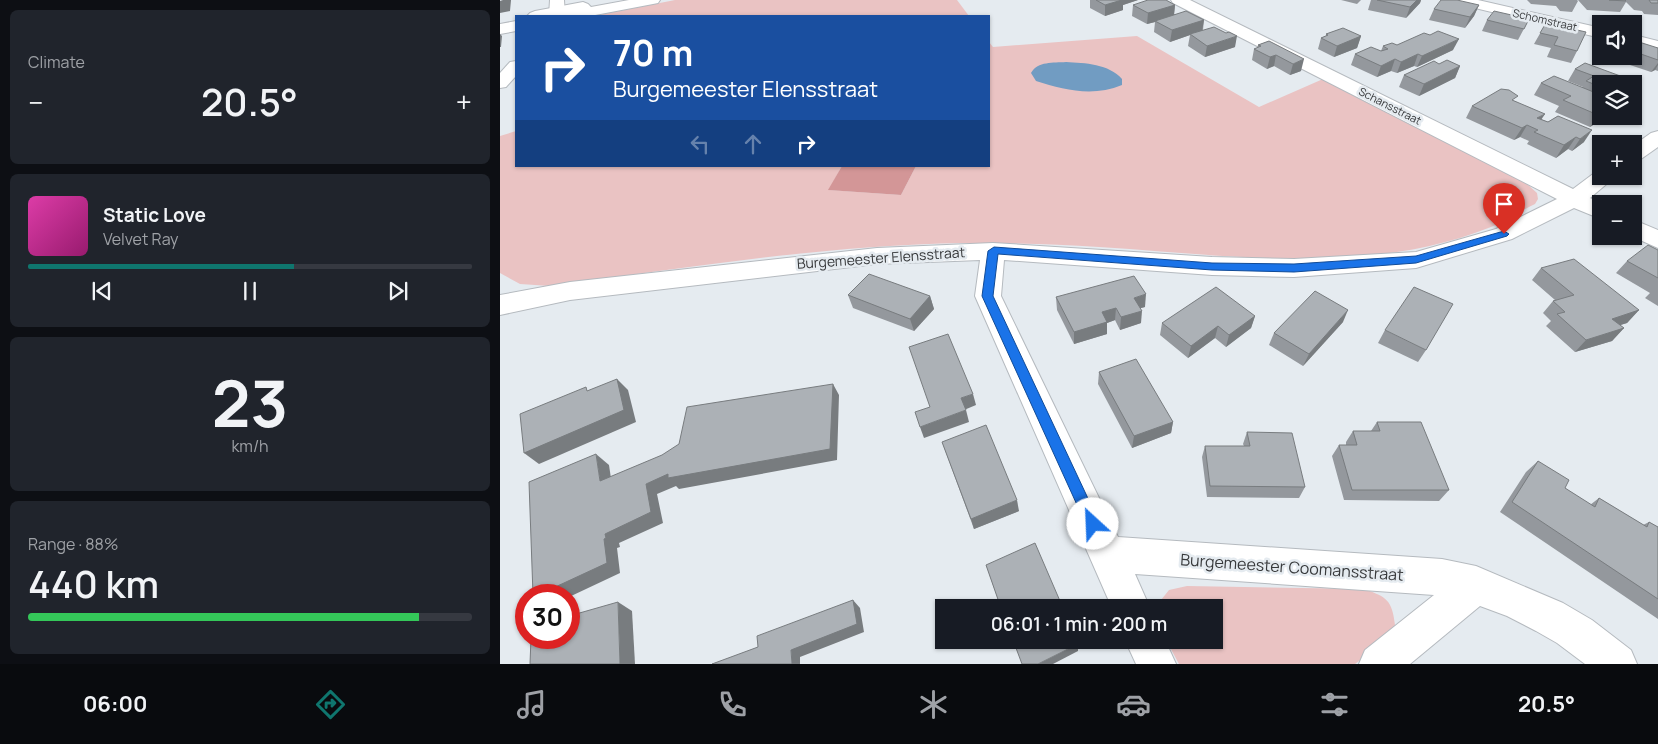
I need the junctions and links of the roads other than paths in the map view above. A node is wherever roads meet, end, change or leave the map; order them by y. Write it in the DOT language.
graph roads {
  1 [pos="622,0"];
  2 [pos="653,0"];
  3 [pos="1178,0"];
  4 [pos="1459,0"];
  5 [pos="559,11"];
  6 [pos="540,15"];
  7 [pos="515,20"];
  8 [pos="500,23"];
  9 [pos="515,26"];
  10 [pos="500,29"];
  11 [pos="1592,31"];
  12 [pos="1642,42"];
  13 [pos="1658,46"];
  14 [pos="515,67"];
  15 [pos="500,83"];
  16 [pos="1658,137"];
  17 [pos="1642,149"];
  18 [pos="1593,185"];
  19 [pos="1574,199"];
  20 [pos="1592,208"];
  21 [pos="1642,232"];
  22 [pos="1658,240"];
  23 [pos="994,251"];
  24 [pos="500,305"];
  25 [pos="1107,554"];
  26 [pos="1476,585"];
  27 [pos="1127,599"];
  28 [pos="1149,649"];
  29 [pos="1156,664"];
  30 [pos="1379,664"];
  31 [pos="1617,664"];
  1 -- 5 [label="street"];
  2 -- 5 [label="street"];
  3 -- 19 [label="street, Schansstraat"];
  4 -- 11 [label="street, Schomstraat"];
  5 -- 6 [label="street"];
  7 -- 8 [label="street"];
  9 -- 10 [label="street"];
  12 -- 13 [label="street"];
  14 -- 15 [label="street"];
  16 -- 17 [label="street"];
  18 -- 19 [label="street, Burgemeester Elensstraat"];
  19 -- 20 [label="street, Schansstraat"];
  19 -- 23 [label="street, Burgemeester Elensstraat"];
  21 -- 22 [label="street"];
  23 -- 24 [label="street, Burgemeester Elensstraat"];
  23 -- 25 [label="street"];
  25 -- 26 [label="street, Burgemeester Coomansstraat"];
  25 -- 27 [label="street"];
  26 -- 30 [label="street"];
  26 -- 31 [label="street, Burgemeester Coomansstraat"];
  28 -- 29 [label="street"];
}
